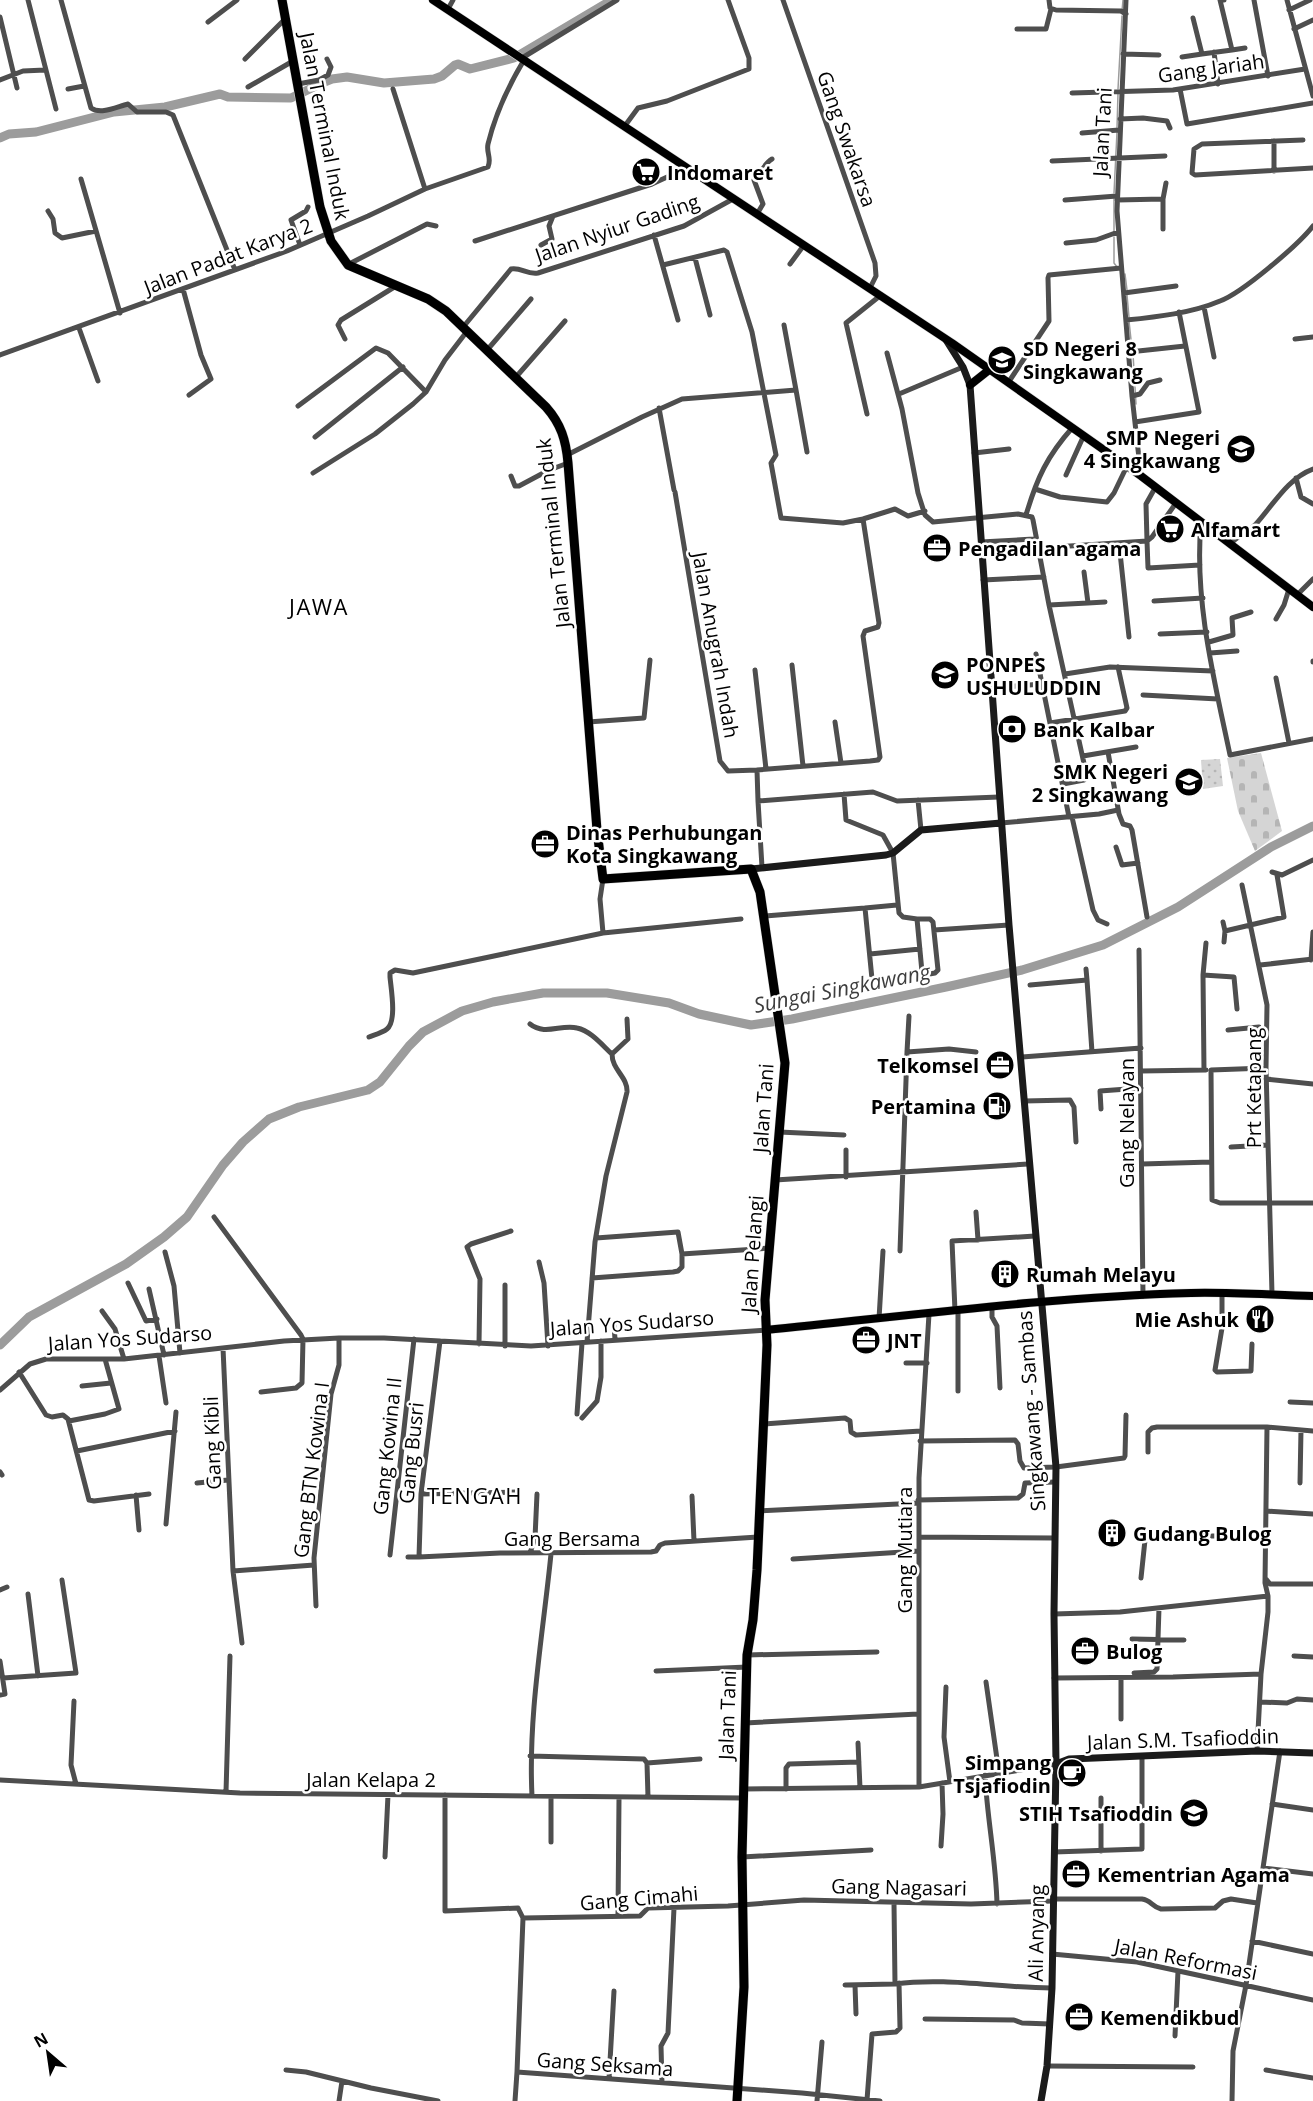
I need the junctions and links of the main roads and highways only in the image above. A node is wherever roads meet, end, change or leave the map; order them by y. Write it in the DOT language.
graph roads {
  1 [pos="282,0"];
  2 [pos="433,0"];
  3 [pos="989,370"];
  4 [pos="970,385"];
  5 [pos="1313,607"];
  6 [pos="751,869"];
  7 [pos="775,1180"];
  8 [pos="1313,1296"];
  9 [pos="765,1330"];
  10 [pos="737,2101"];
  1 -- 6 [label="highway, Jalan Terminal Induk"];
  2 -- 3 [label="main road"];
  3 -- 4 [label="main road"];
  3 -- 5 [label="main road"];
  6 -- 7 [label="highway, Jalan Tani"];
  7 -- 9 [label="highway, Jalan Pelangi"];
  8 -- 9 [label="main road, Jalan Yos Sudarso"];
  9 -- 10 [label="highway, Jalan Tani"];
}
